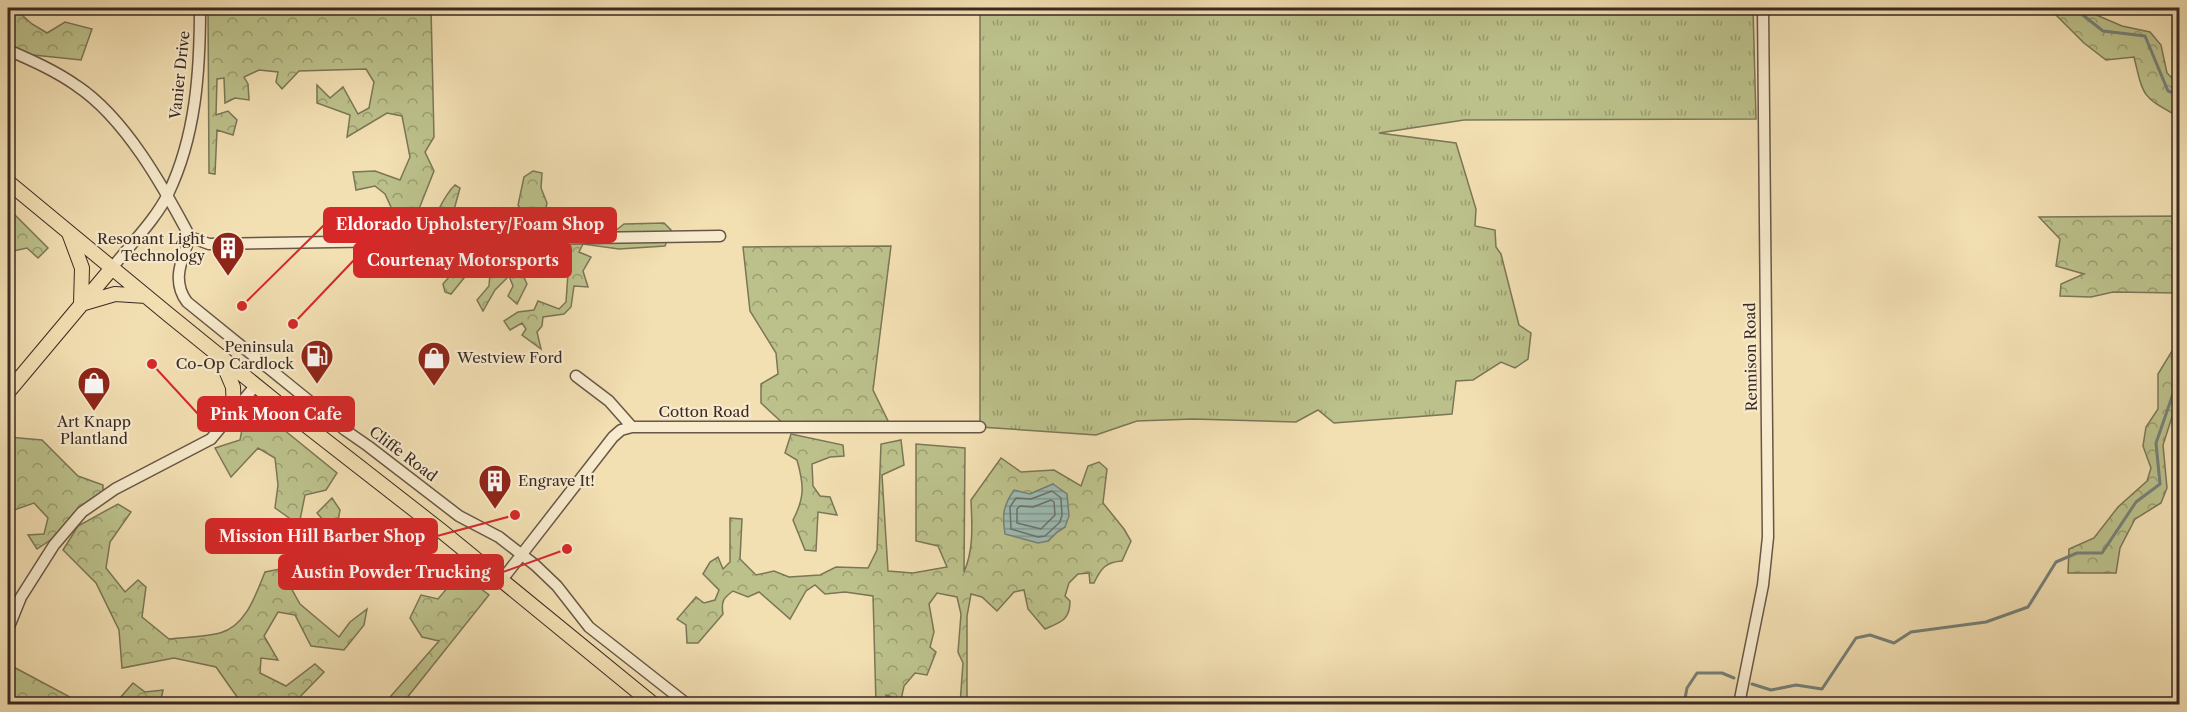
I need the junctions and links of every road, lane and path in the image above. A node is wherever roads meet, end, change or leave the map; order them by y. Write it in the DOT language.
graph roads {
  1 [pos="200,8"];
  2 [pos="1763,8"];
  3 [pos="8,50"];
  4 [pos="8,182"];
  5 [pos="167,196"];
  6 [pos="68,231"];
  7 [pos="720,236"];
  8 [pos="190,237"];
  9 [pos="112,268"];
  10 [pos="146,296"];
  11 [pos="81,304"];
  12 [pos="220,356"];
  13 [pos="576,376"];
  14 [pos="256,385"];
  15 [pos="8,392"];
  16 [pos="280,405"];
  17 [pos="234,411"];
  18 [pos="632,427"];
  19 [pos="980,427"];
  20 [pos="522,555"];
  21 [pos="501,581"];
  22 [pos="8,629"];
  23 [pos="653,705"];
  24 [pos="687,705"];
  25 [pos="1738,705"];
  1 -- 5 [label="street, Vanier Drive"];
  2 -- 25 [label="street, Rennison Road"];
  3 -- 5 [label="street"];
  4 -- 6 [label="main road"];
  5 -- 8 [label="street"];
  5 -- 9 [label="street, Vanier Drive"];
  6 -- 9 [label="main road"];
  6 -- 11 [label="main road"];
  7 -- 8 [label="street"];
  8 -- 20 [label="street, Cliffe Road"];
  9 -- 10 [label="main road"];
  9 -- 11 [label="main road"];
  10 -- 11 [label="main road"];
  10 -- 12 [label="main road"];
  11 -- 15 [label="main road"];
  12 -- 14 [label="main road"];
  12 -- 17 [label="main road"];
  13 -- 18 [label="street"];
  14 -- 16 [label="main road"];
  14 -- 17 [label="street"];
  16 -- 17 [label="main road"];
  16 -- 21 [label="main road"];
  17 -- 22 [label="street"];
  18 -- 19 [label="street, Cotton Road"];
  18 -- 20 [label="street"];
  20 -- 21 [label="street"];
  20 -- 24 [label="street, Cliffe Road"];
  21 -- 23 [label="main road"];
}
